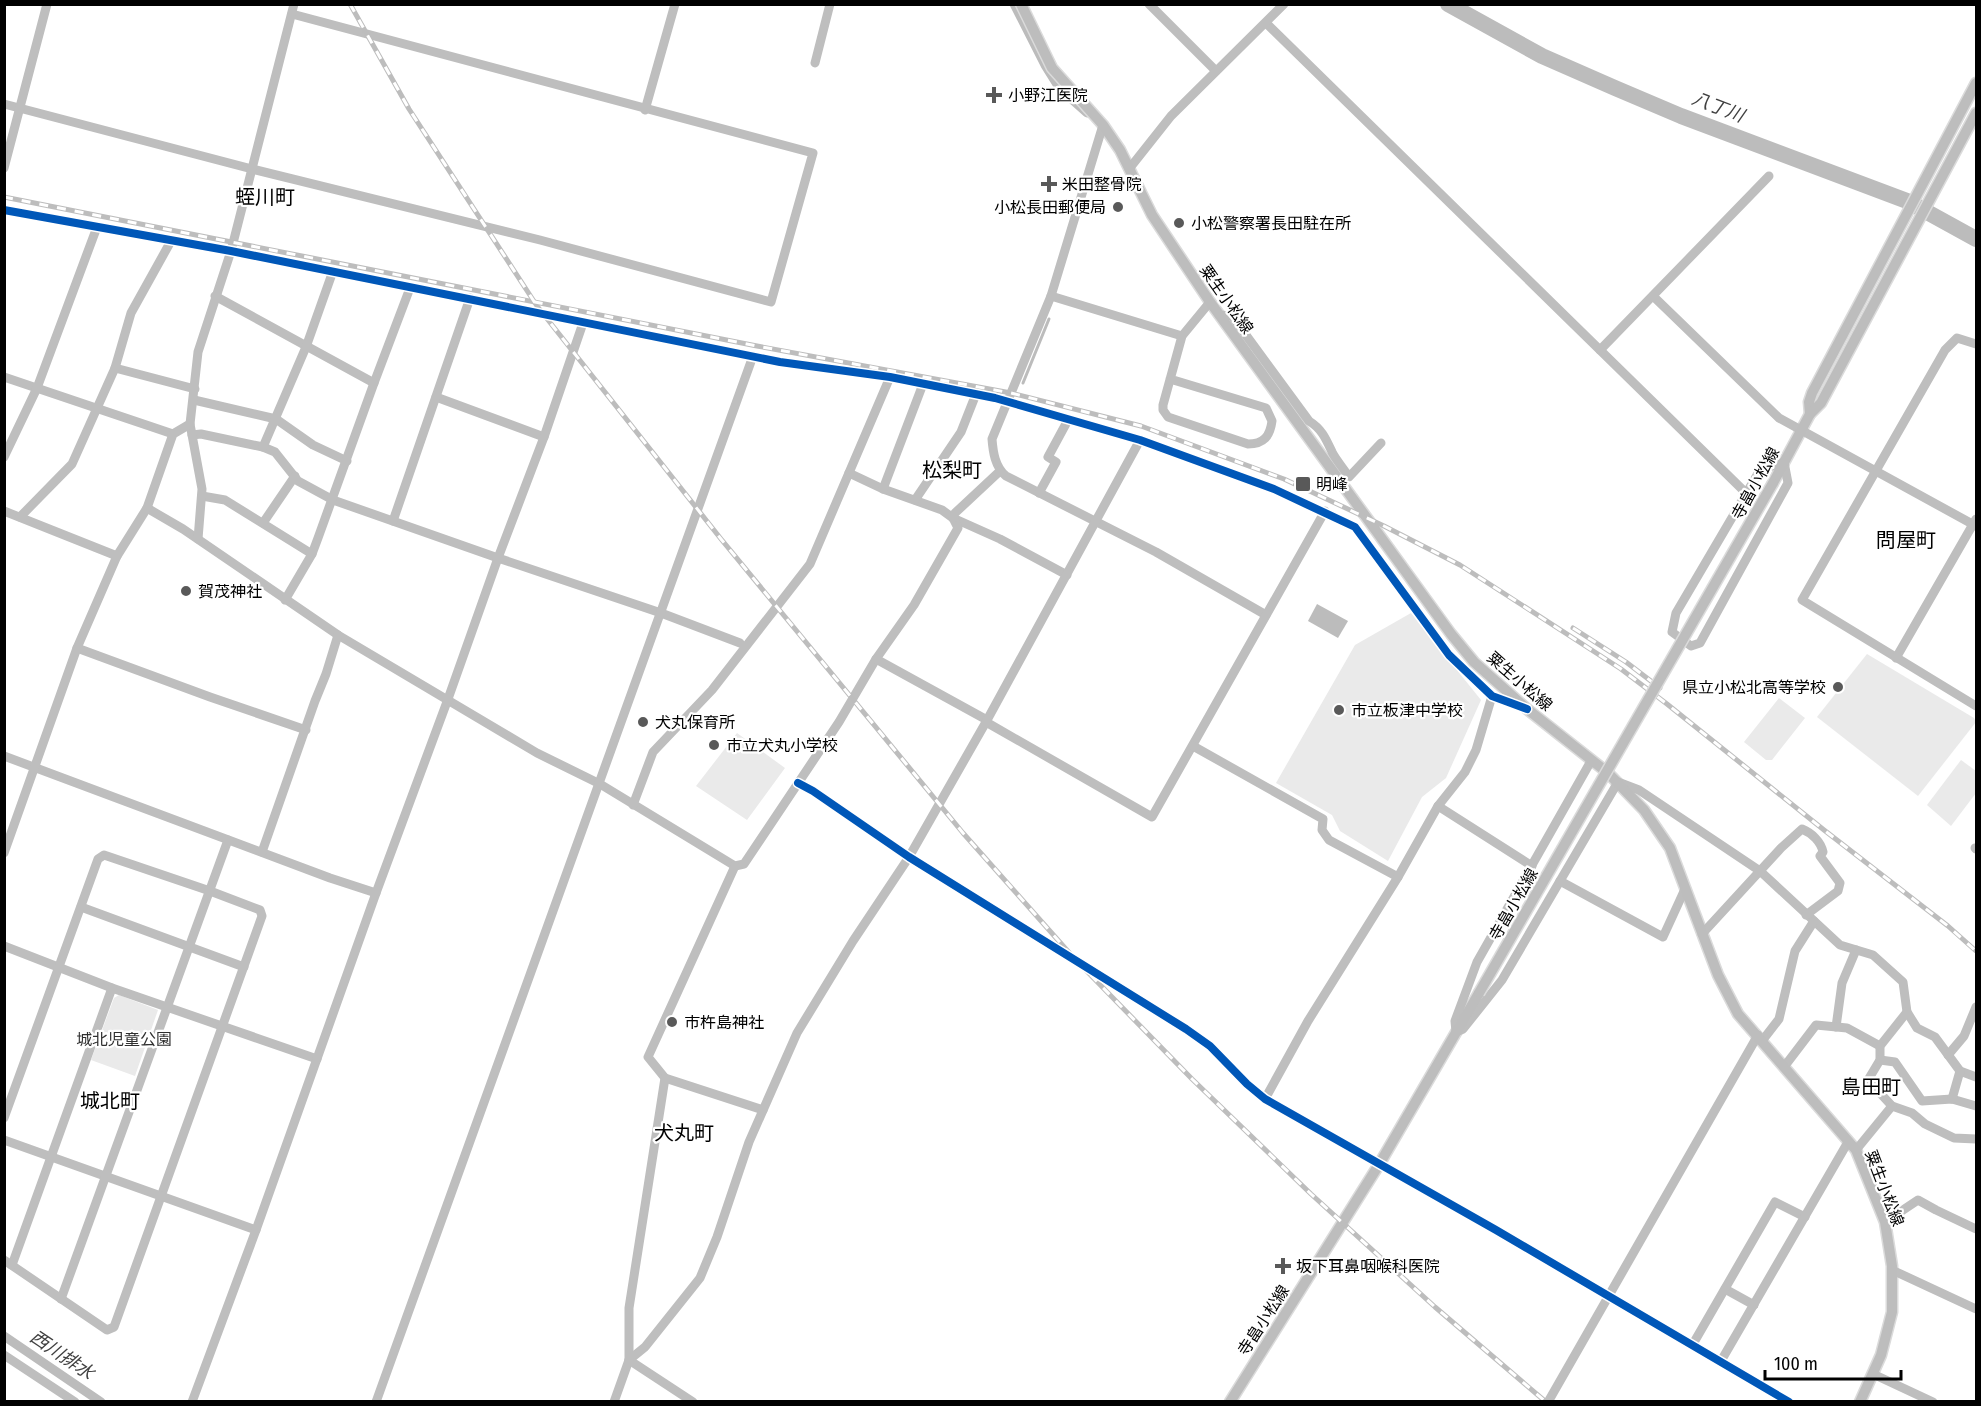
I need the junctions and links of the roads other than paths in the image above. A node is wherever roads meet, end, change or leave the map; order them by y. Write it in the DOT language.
graph roads {
  1 [pos="47,4"];
  2 [pos="675,4"];
  3 [pos="830,4"];
  4 [pos="1021,4"];
  5 [pos="1149,4"];
  6 [pos="1284,4"];
  7 [pos="293,9"];
  8 [pos="1266,23"];
  9 [pos="815,63"];
  10 [pos="1216,71"];
  11 [pos="1977,83"];
  12 [pos="4,104"];
  13 [pos="20,108"];
  14 [pos="645,110"];
  15 [pos="1977,113"];
  16 [pos="1103,125"];
  17 [pos="4,168"];
  18 [pos="1129,169"];
  19 [pos="252,170"];
  20 [pos="1768,176"];
  21 [pos="4,210"];
  22 [pos="97,226"];
  23 [pos="171,241"];
  24 [pos="231,251"];
  25 [pos="333,271"];
  26 [pos="410,288"];
  27 [pos="215,296"];
  28 [pos="1051,296"];
  29 [pos="1653,296"];
  30 [pos="470,298"];
  31 [pos="1210,302"];
  32 [pos="1219,315"];
  33 [pos="583,323"];
  34 [pos="1182,336"];
  35 [pos="1977,344"];
  36 [pos="306,347"];
  37 [pos="1600,350"];
  38 [pos="753,356"];
  39 [pos="115,368"];
  40 [pos="4,377"];
  41 [pos="890,377"];
  42 [pos="1170,379"];
  43 [pos="374,383"];
  44 [pos="923,384"];
  45 [pos="37,388"];
  46 [pos="195,389"];
  47 [pos="976,394"];
  48 [pos="436,397"];
  49 [pos="194,400"];
  50 [pos="1007,402"];
  51 [pos="98,409"];
  52 [pos="1810,414"];
  53 [pos="276,419"];
  54 [pos="1068,420"];
  55 [pos="190,424"];
  56 [pos="1802,430"];
  57 [pos="173,434"];
  58 [pos="192,435"];
  59 [pos="544,437"];
  60 [pos="1140,440"];
  61 [pos="1382,443"];
  62 [pos="263,447"];
  63 [pos="4,457"];
  64 [pos="347,461"];
  65 [pos="1784,462"];
  66 [pos="1876,470"];
  67 [pos="1000,471"];
  68 [pos="849,473"];
  69 [pos="295,477"];
  70 [pos="882,489"];
  71 [pos="1745,492"];
  72 [pos="1039,493"];
  73 [pos="202,496"];
  74 [pos="333,500"];
  75 [pos="915,500"];
  76 [pos="147,508"];
  77 [pos="4,511"];
  78 [pos="1325,511"];
  79 [pos="20,517"];
  80 [pos="954,518"];
  81 [pos="393,521"];
  82 [pos="1097,521"];
  83 [pos="262,523"];
  84 [pos="1976,523"];
  85 [pos="198,539"];
  86 [pos="312,554"];
  87 [pos="117,556"];
  88 [pos="498,558"];
  89 [pos="1067,575"];
  90 [pos="285,600"];
  91 [pos="661,613"];
  92 [pos="1266,615"];
  93 [pos="339,635"];
  94 [pos="740,643"];
  95 [pos="77,648"];
  96 [pos="1896,657"];
  97 [pos="876,659"];
  98 [pos="1492,696"];
  99 [pos="448,699"];
  100 [pos="1977,706"];
  101 [pos="1527,709"];
  102 [pos="987,721"];
  103 [pos="306,730"];
  104 [pos="1193,746"];
  105 [pos="4,756"];
  106 [pos="1591,761"];
  107 [pos="35,767"];
  108 [pos="798,783"];
  109 [pos="1618,783"];
  110 [pos="600,784"];
  111 [pos="633,805"];
  112 [pos="1438,806"];
  113 [pos="228,840"];
  114 [pos="262,852"];
  115 [pos="4,853"];
  116 [pos="909,857"];
  117 [pos="735,866"];
  118 [pos="1532,866"];
  119 [pos="1760,871"];
  120 [pos="1398,877"];
  121 [pos="1560,881"];
  122 [pos="1685,889"];
  123 [pos="210,891"];
  124 [pos="376,893"];
  125 [pos="81,907"];
  126 [pos="1810,918"];
  127 [pos="1702,933"];
  128 [pos="4,946"];
  129 [pos="189,948"];
  130 [pos="1856,950"];
  131 [pos="58,967"];
  132 [pos="244,967"];
  133 [pos="112,988"];
  134 [pos="167,1007"];
  135 [pos="1977,1007"];
  136 [pos="1907,1012"];
  137 [pos="221,1027"];
  138 [pos="1836,1027"];
  139 [pos="1456,1032"];
  140 [pos="1760,1038"];
  141 [pos="1880,1046"];
  142 [pos="1948,1055"];
  143 [pos="317,1059"];
  144 [pos="1880,1060"];
  145 [pos="1784,1067"];
  146 [pos="1960,1071"];
  147 [pos="1977,1077"];
  148 [pos="665,1078"];
  149 [pos="1265,1099"];
  150 [pos="1952,1100"];
  151 [pos="1892,1106"];
  152 [pos="1977,1106"];
  153 [pos="763,1110"];
  154 [pos="4,1118"];
  155 [pos="1977,1139"];
  156 [pos="4,1140"];
  157 [pos="1852,1146"];
  158 [pos="53,1157"];
  159 [pos="1380,1163"];
  160 [pos="106,1175"];
  161 [pos="162,1196"];
  162 [pos="1805,1217"];
  163 [pos="1885,1222"];
  164 [pos="1977,1229"];
  165 [pos="256,1230"];
  166 [pos="8,1263"];
  167 [pos="1892,1270"];
  168 [pos="1725,1289"];
  169 [pos="1609,1295"];
  170 [pos="61,1299"];
  171 [pos="1754,1305"];
  172 [pos="1977,1309"];
  173 [pos="1693,1344"];
  174 [pos="4,1355"];
  175 [pos="629,1360"];
  176 [pos="1721,1361"];
  177 [pos="1872,1374"];
  178 [pos="1777,1398"];
  179 [pos="75,1401"];
  180 [pos="192,1401"];
  181 [pos="376,1401"];
  182 [pos="614,1401"];
  183 [pos="693,1401"];
  184 [pos="1230,1401"];
  185 [pos="1548,1401"];
  186 [pos="1789,1401"];
  187 [pos="1860,1401"];
  188 [pos="1933,1401"];
  1 -- 13 [label="street"];
  2 -- 14 [label="street"];
  3 -- 9 [label="street"];
  4 -- 16 [label="main road, 粟生小松線"];
  5 -- 10 [label="street"];
  6 -- 8 [label="street"];
  7 -- 14 [label="street"];
  7 -- 19 [label="street"];
  8 -- 10 [label="street"];
  8 -- 37 [label="street"];
  10 -- 18 [label="street"];
  11 -- 52 [label="main road, 寺畠小松線"];
  12 -- 13 [label="street"];
  13 -- 17 [label="street"];
  13 -- 19 [label="street"];
  14 -- 19 [label="street"];
  15 -- 52 [label="main road, 寺畠小松線"];
  16 -- 18 [label="main road, 粟生小松線"];
  16 -- 28 [label="street"];
  18 -- 31 [label="main road, 粟生小松線"];
  19 -- 24 [label="street"];
  20 -- 29 [label="street"];
  21 -- 22 [label="street"];
  22 -- 23 [label="street"];
  22 -- 45 [label="street"];
  23 -- 24 [label="street"];
  23 -- 39 [label="street"];
  24 -- 25 [label="street"];
  24 -- 27 [label="street"];
  25 -- 26 [label="street"];
  25 -- 36 [label="street"];
  26 -- 30 [label="street"];
  26 -- 43 [label="street"];
  27 -- 36 [label="street"];
  27 -- 46 [label="street"];
  28 -- 34 [label="street"];
  28 -- 50 [label="street"];
  29 -- 37 [label="street"];
  29 -- 56 [label="street"];
  30 -- 33 [label="street"];
  30 -- 48 [label="street"];
  31 -- 32 [label="main road, 粟生小松線"];
  31 -- 34 [label="street"];
  32 -- 61 [label="street"];
  32 -- 101 [label="main road, 粟生小松線"];
  33 -- 38 [label="street"];
  33 -- 59 [label="street"];
  34 -- 42 [label="street"];
  35 -- 66 [label="street"];
  36 -- 43 [label="street"];
  36 -- 53 [label="street"];
  37 -- 71 [label="street"];
  38 -- 41 [label="street"];
  38 -- 91 [label="street"];
  39 -- 46 [label="street"];
  39 -- 51 [label="street"];
  40 -- 45 [label="street"];
  41 -- 44 [label="street"];
  41 -- 68 [label="street"];
  42 -- 42 [label="street"];
  43 -- 64 [label="street"];
  44 -- 47 [label="street"];
  44 -- 70 [label="street"];
  45 -- 51 [label="street"];
  45 -- 63 [label="street"];
  46 -- 49 [label="street"];
  47 -- 50 [label="street"];
  47 -- 75 [label="street"];
  48 -- 59 [label="street"];
  48 -- 81 [label="street"];
  49 -- 53 [label="street"];
  49 -- 55 [label="street"];
  50 -- 54 [label="street"];
  50 -- 67 [label="street"];
  51 -- 57 [label="street"];
  51 -- 79 [label="street"];
  52 -- 56 [label="main road, 寺畠小松線"];
  53 -- 62 [label="street"];
  53 -- 64 [label="street"];
  54 -- 60 [label="street"];
  54 -- 72 [label="street"];
  55 -- 57 [label="street"];
  55 -- 58 [label="street"];
  56 -- 65 [label="main road, 寺畠小松線"];
  56 -- 66 [label="street"];
  57 -- 76 [label="street"];
  58 -- 62 [label="street"];
  58 -- 73 [label="street"];
  59 -- 88 [label="street"];
  60 -- 78 [label="street"];
  60 -- 82 [label="street"];
  62 -- 69 [label="street"];
  64 -- 74 [label="street"];
  65 -- 71 [label="street"];
  65 -- 71 [label="street"];
  65 -- 139 [label="main road, 寺畠小松線, bridge"];
  66 -- 84 [label="street"];
  66 -- 96 [label="street"];
  67 -- 72 [label="street"];
  67 -- 80 [label="street"];
  68 -- 70 [label="street"];
  68 -- 111 [label="street"];
  69 -- 74 [label="street"];
  69 -- 83 [label="street"];
  70 -- 75 [label="street"];
  72 -- 82 [label="street"];
  73 -- 83 [label="street"];
  73 -- 85 [label="street"];
  74 -- 81 [label="street"];
  74 -- 86 [label="street"];
  75 -- 80 [label="street"];
  76 -- 85 [label="street"];
  76 -- 87 [label="street"];
  77 -- 79 [label="street"];
  78 -- 92 [label="street"];
  78 -- 98 [label="street"];
  79 -- 87 [label="street"];
  80 -- 89 [label="street"];
  80 -- 97 [label="street"];
  81 -- 88 [label="street"];
  82 -- 89 [label="street"];
  82 -- 92 [label="street"];
  83 -- 86 [label="street"];
  84 -- 96 [label="street"];
  85 -- 90 [label="street"];
  86 -- 90 [label="street"];
  87 -- 95 [label="street"];
  88 -- 91 [label="street"];
  88 -- 99 [label="street"];
  89 -- 102 [label="street"];
  90 -- 93 [label="street"];
  91 -- 94 [label="street"];
  91 -- 110 [label="street"];
  92 -- 104 [label="street"];
  93 -- 99 [label="street"];
  93 -- 103 [label="street"];
  95 -- 103 [label="street"];
  95 -- 107 [label="street"];
  96 -- 100 [label="street"];
  97 -- 102 [label="street"];
  97 -- 108 [label="street"];
  98 -- 101 [label="street"];
  98 -- 112 [label="street"];
  99 -- 110 [label="street"];
  99 -- 124 [label="street"];
  101 -- 106 [label="main road, 粟生小松線"];
  102 -- 104 [label="street"];
  102 -- 116 [label="street"];
  103 -- 114 [label="street"];
  104 -- 120 [label="street"];
  105 -- 107 [label="street"];
  106 -- 109 [label="main road, 粟生小松線"];
  106 -- 118 [label="street"];
  107 -- 113 [label="street"];
  107 -- 115 [label="street"];
  108 -- 116 [label="street"];
  108 -- 117 [label="street"];
  109 -- 119 [label="street"];
  109 -- 121 [label="street"];
  109 -- 122 [label="main road, 粟生小松線"];
  110 -- 111 [label="street"];
  110 -- 181 [label="street"];
  111 -- 117 [label="street"];
  112 -- 118 [label="street"];
  112 -- 120 [label="street"];
  113 -- 114 [label="street"];
  113 -- 123 [label="street"];
  114 -- 124 [label="street"];
  116 -- 149 [label="street"];
  116 -- 153 [label="street"];
  117 -- 148 [label="street"];
  118 -- 139 [label="street"];
  119 -- 126 [label="street"];
  119 -- 126 [label="street"];
  119 -- 127 [label="street"];
  120 -- 149 [label="street"];
  121 -- 122 [label="street"];
  121 -- 139 [label="street"];
  122 -- 127 [label="main road, 粟生小松線"];
  123 -- 125 [label="street"];
  123 -- 129 [label="street"];
  123 -- 132 [label="street"];
  124 -- 143 [label="street"];
  125 -- 129 [label="street"];
  125 -- 131 [label="street"];
  126 -- 130 [label="street"];
  126 -- 140 [label="street"];
  127 -- 140 [label="main road, 粟生小松線"];
  128 -- 131 [label="street"];
  129 -- 132 [label="street"];
  129 -- 134 [label="street"];
  130 -- 136 [label="street"];
  130 -- 138 [label="street"];
  131 -- 133 [label="street"];
  131 -- 154 [label="street"];
  132 -- 137 [label="street"];
  133 -- 134 [label="street"];
  133 -- 158 [label="street"];
  134 -- 137 [label="street"];
  134 -- 160 [label="street"];
  135 -- 142 [label="street"];
  136 -- 141 [label="street"];
  136 -- 142 [label="street"];
  137 -- 143 [label="street"];
  137 -- 161 [label="street"];
  138 -- 141 [label="street"];
  138 -- 145 [label="street"];
  139 -- 159 [label="main road, 寺畠小松線"];
  140 -- 145 [label="main road, 粟生小松線"];
  140 -- 169 [label="street"];
  141 -- 144 [label="street"];
  142 -- 146 [label="street"];
  143 -- 165 [label="street"];
  144 -- 150 [label="street"];
  144 -- 151 [label="street"];
  145 -- 157 [label="main road, 粟生小松線"];
  146 -- 147 [label="street"];
  146 -- 150 [label="street"];
  148 -- 153 [label="street"];
  148 -- 175 [label="street"];
  149 -- 159 [label="street"];
  150 -- 152 [label="street"];
  151 -- 155 [label="street"];
  151 -- 157 [label="street"];
  153 -- 175 [label="street"];
  156 -- 158 [label="street"];
  157 -- 162 [label="street"];
  157 -- 163 [label="main road, 粟生小松線"];
  158 -- 160 [label="street"];
  158 -- 166 [label="street"];
  159 -- 169 [label="street"];
  159 -- 184 [label="main road, 寺畠小松線"];
  160 -- 161 [label="street"];
  160 -- 170 [label="street"];
  161 -- 165 [label="street"];
  161 -- 170 [label="street"];
  162 -- 168 [label="street"];
  162 -- 171 [label="street"];
  163 -- 164 [label="street"];
  163 -- 167 [label="main road, 粟生小松線"];
  165 -- 180 [label="street"];
  166 -- 170 [label="street"];
  167 -- 172 [label="street"];
  167 -- 177 [label="main road, 粟生小松線"];
  168 -- 171 [label="street"];
  168 -- 173 [label="street"];
  169 -- 173 [label="street"];
  169 -- 185 [label="street"];
  171 -- 176 [label="street"];
  173 -- 176 [label="street"];
  174 -- 179 [label="street"];
  175 -- 182 [label="street"];
  175 -- 183 [label="street"];
  176 -- 178 [label="street"];
  177 -- 187 [label="main road, 粟生小松線"];
  177 -- 188 [label="street"];
  178 -- 186 [label="street"];
}
